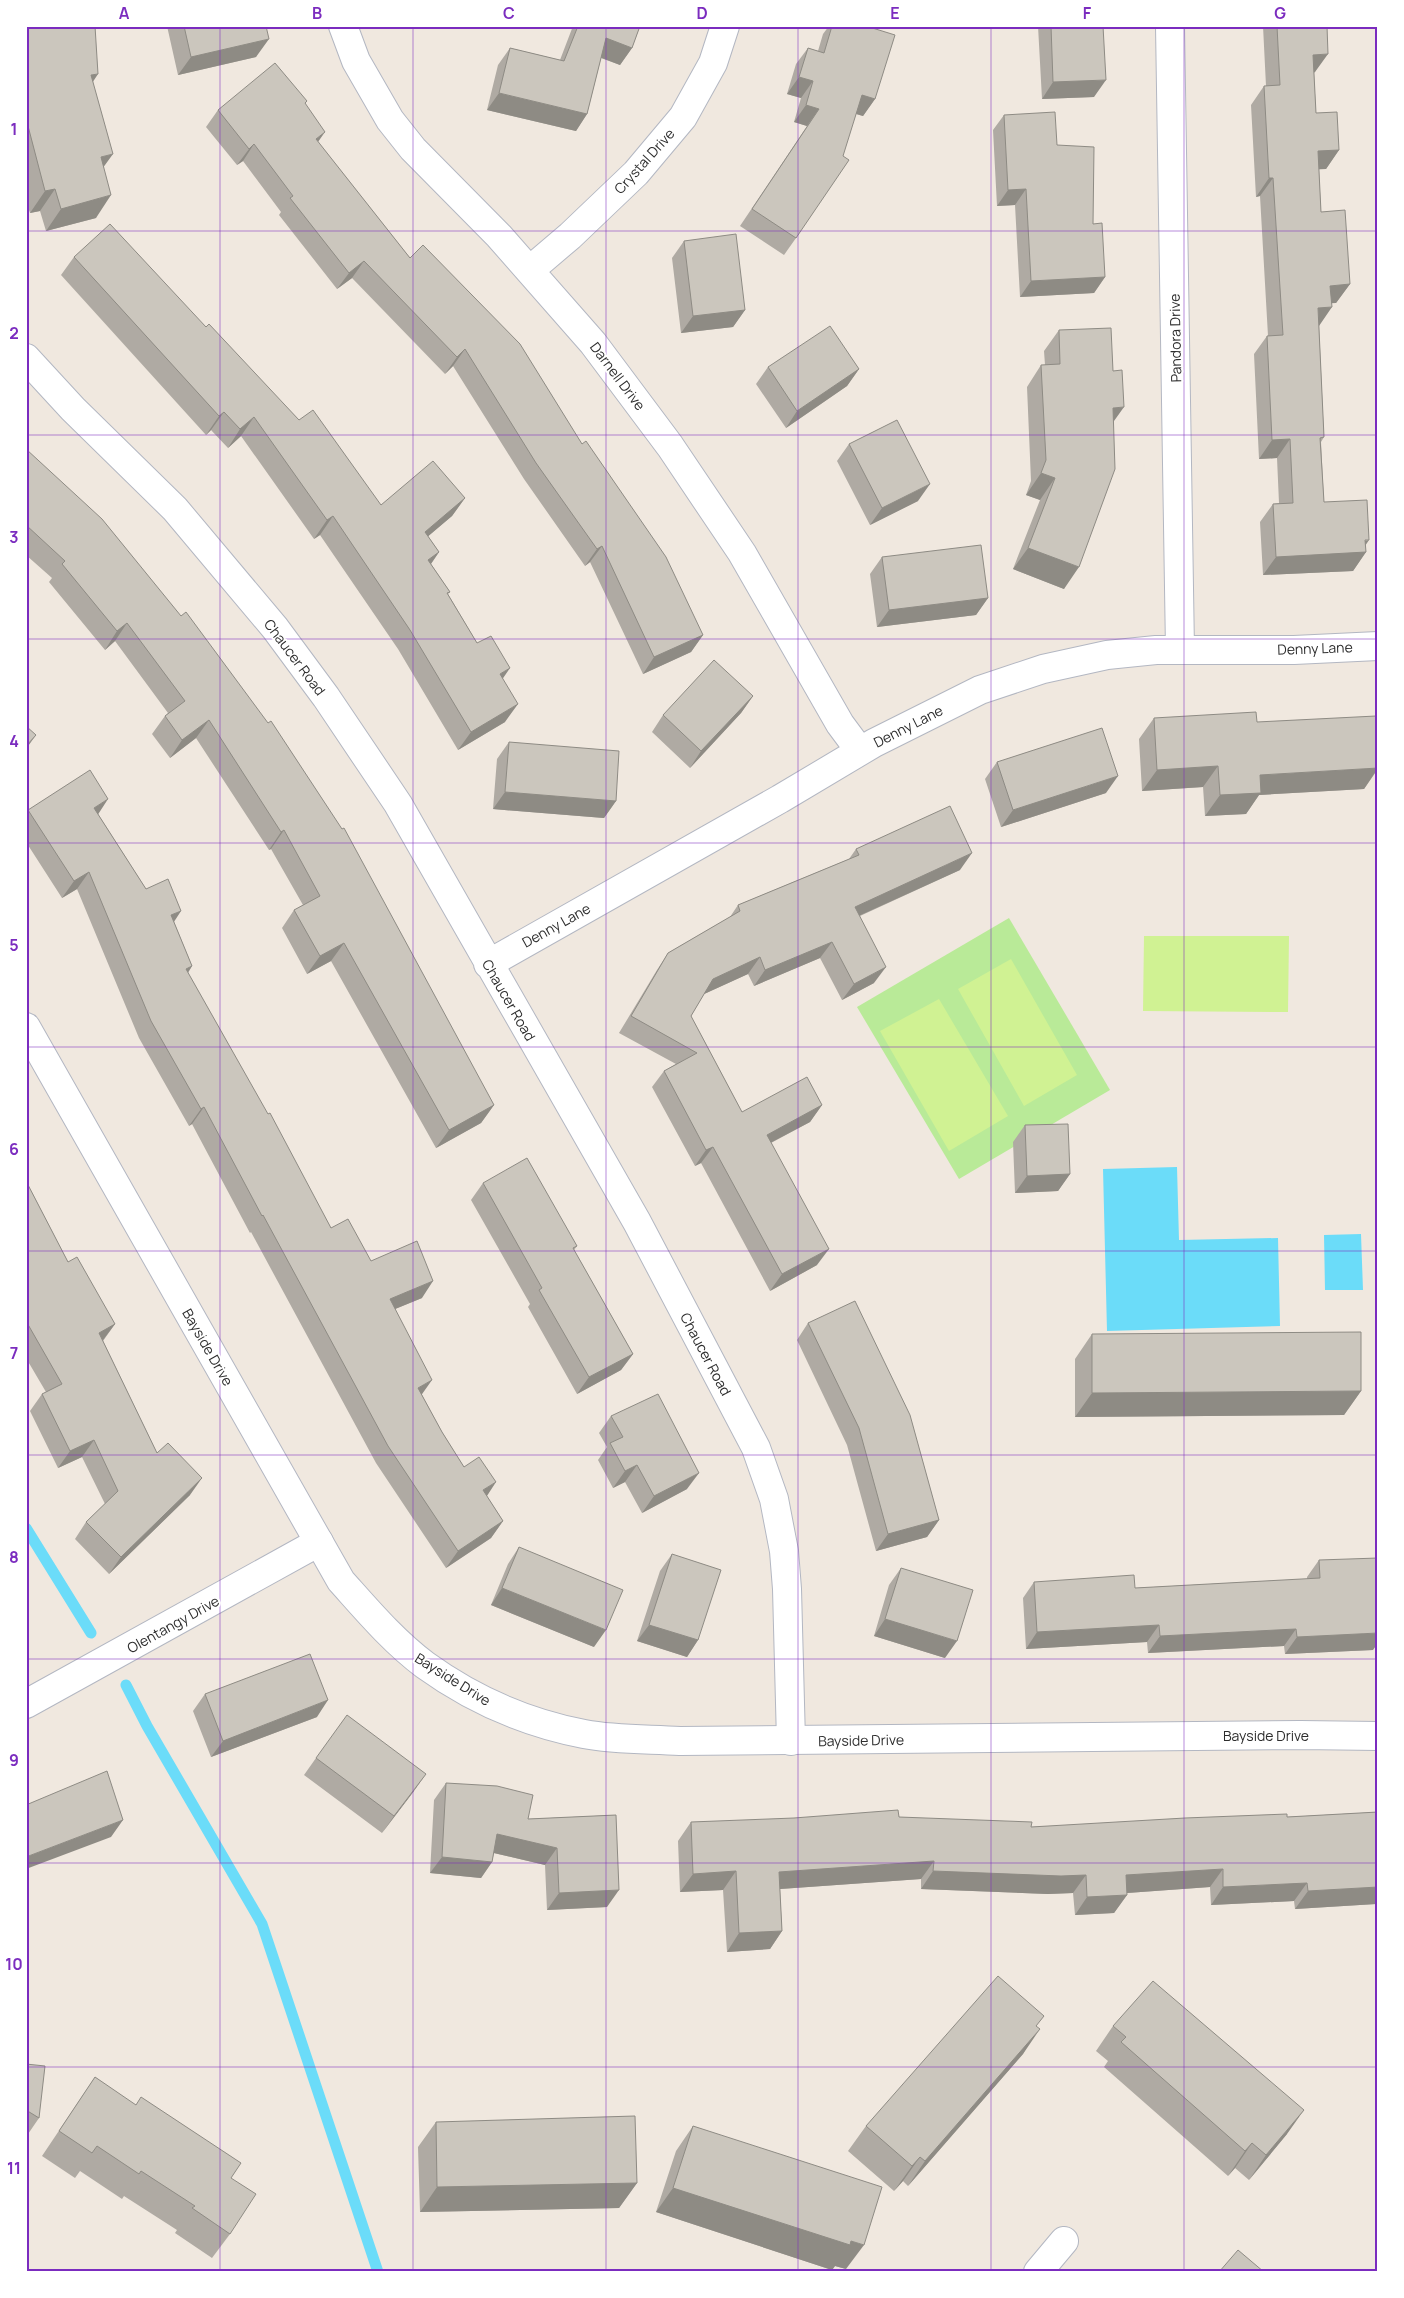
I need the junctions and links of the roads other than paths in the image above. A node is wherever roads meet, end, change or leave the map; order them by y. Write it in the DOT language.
graph roads {
  1 [pos="343,26"];
  2 [pos="725,26"];
  3 [pos="1170,26"];
  4 [pos="530,270"];
  5 [pos="26,358"];
  6 [pos="1378,646"];
  7 [pos="1180,650"];
  8 [pos="860,752"];
  9 [pos="488,964"];
  10 [pos="26,1028"];
  11 [pos="319,1542"];
  12 [pos="26,1704"];
  13 [pos="1378,1736"];
  14 [pos="792,1741"];
  15 [pos="1064,2241"];
  16 [pos="1038,2272"];
  1 -- 4 [label="street, Darnell Drive"];
  2 -- 4 [label="street, Crystal Drive"];
  3 -- 7 [label="street, Pandora Drive"];
  4 -- 8 [label="street, Darnell Drive"];
  5 -- 9 [label="street, Chaucer Road"];
  6 -- 7 [label="street, Denny Lane"];
  7 -- 8 [label="street, Denny Lane"];
  8 -- 9 [label="street, Denny Lane"];
  9 -- 14 [label="street, Chaucer Road"];
  10 -- 11 [label="street, Bayside Drive"];
  11 -- 12 [label="street, Olentangy Drive"];
  11 -- 14 [label="street, Bayside Drive"];
  13 -- 14 [label="street, Bayside Drive"];
  15 -- 16 [label="street"];
}
